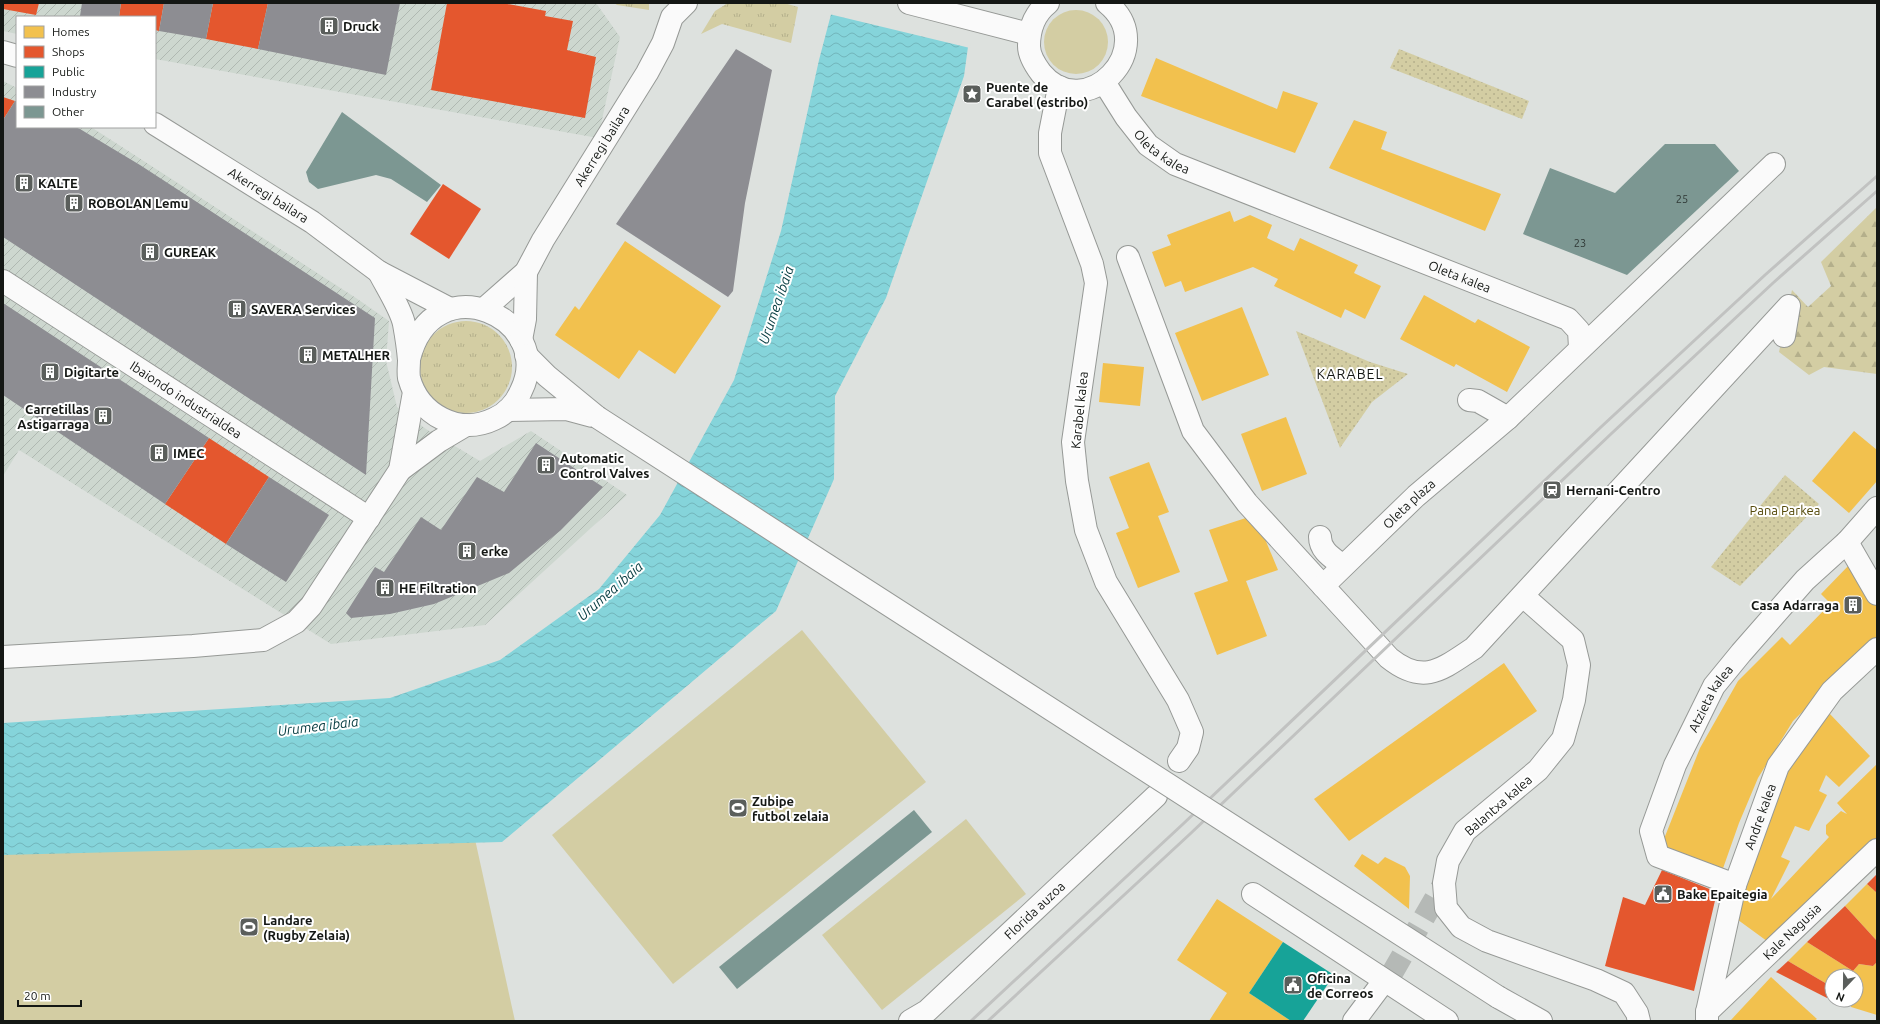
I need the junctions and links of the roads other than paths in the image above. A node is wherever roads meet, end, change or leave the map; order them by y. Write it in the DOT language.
graph roads {
  1 [pos="909,3"];
  2 [pos="1048,3"];
  3 [pos="1108,3"];
  4 [pos="675,8"];
  5 [pos="1029,34"];
  6 [pos="3,52"];
  7 [pos="16,56"];
  8 [pos="1104,82"];
  9 [pos="1059,87"];
  10 [pos="156,125"];
  11 [pos="1774,164"];
  12 [pos="1128,258"];
  13 [pos="379,272"];
  14 [pos="526,272"];
  15 [pos="3,281"];
  16 [pos="450,309"];
  17 [pos="484,309"];
  18 [pos="1784,336"];
  19 [pos="1580,347"];
  20 [pos="524,348"];
  21 [pos="408,359"];
  22 [pos="414,392"];
  23 [pos="1469,400"];
  24 [pos="508,410"];
  25 [pos="597,418"];
  26 [pos="1508,418"];
  27 [pos="466,425"];
  28 [pos="400,470"];
  29 [pos="1877,508"];
  30 [pos="368,518"];
  31 [pos="1320,537"];
  32 [pos="1847,542"];
  33 [pos="1343,566"];
  34 [pos="1323,586"];
  35 [pos="1877,594"];
  36 [pos="1523,596"];
  37 [pos="1877,649"];
  38 [pos="3,657"];
  39 [pos="1179,761"];
  40 [pos="1156,796"];
  41 [pos="1877,850"];
  42 [pos="1735,885"];
  43 [pos="1253,894"];
  44 [pos="1384,980"];
  45 [pos="1706,1018"];
  46 [pos="910,1021"];
  47 [pos="1354,1021"];
  48 [pos="1447,1021"];
  49 [pos="1541,1021"];
  50 [pos="1639,1021"];
  1 -- 5 [label="street"];
  2 -- 5 [label="street"];
  3 -- 8 [label="street"];
  4 -- 14 [label="street, Akerregi bailara"];
  5 -- 9 [label="street"];
  6 -- 7 [label="street"];
  8 -- 9 [label="street"];
  8 -- 19 [label="street, Oleta kalea"];
  9 -- 39 [label="street, Karabel kalea"];
  10 -- 13 [label="street, Akerregi bailara"];
  11 -- 19 [label="street"];
  12 -- 34 [label="street"];
  13 -- 16 [label="street, Akerregi bailara"];
  13 -- 21 [label="street"];
  14 -- 17 [label="street"];
  14 -- 20 [label="street"];
  15 -- 30 [label="street, Ibaiondo industrialdea"];
  16 -- 17 [label="street"];
  16 -- 21 [label="street"];
  17 -- 20 [label="street"];
  18 -- 36 [label="street"];
  19 -- 26 [label="street, Oleta plaza"];
  20 -- 24 [label="street"];
  20 -- 25 [label="street"];
  21 -- 22 [label="street"];
  22 -- 27 [label="street"];
  22 -- 28 [label="street"];
  23 -- 26 [label="street"];
  24 -- 25 [label="street"];
  24 -- 27 [label="street"];
  25 -- 49 [label="street, bridge"];
  26 -- 33 [label="street, Oleta plaza"];
  27 -- 28 [label="street"];
  28 -- 30 [label="street"];
  29 -- 32 [label="street, Atzieta kalea"];
  30 -- 38 [label="street"];
  31 -- 33 [label="street"];
  32 -- 35 [label="street"];
  32 -- 42 [label="street, Atzieta kalea"];
  33 -- 34 [label="street"];
  34 -- 36 [label="street"];
  36 -- 50 [label="street, Balantxa kalea"];
  37 -- 42 [label="street, Andre kalea"];
  40 -- 46 [label="street, Florida auzoa"];
  41 -- 45 [label="street, Kale Nagusia"];
  42 -- 45 [label="street, Andre kalea"];
  43 -- 44 [label="street"];
  44 -- 47 [label="street"];
  44 -- 48 [label="street"];
}
